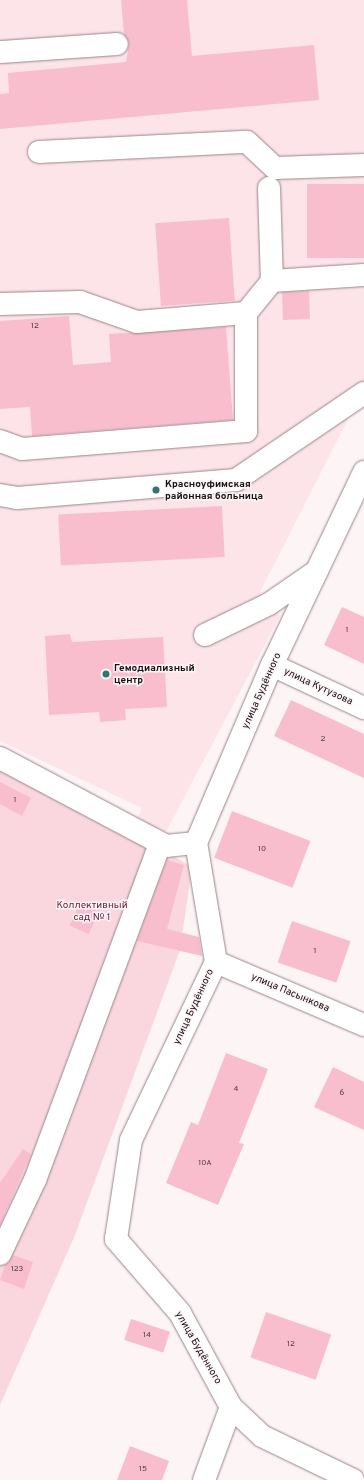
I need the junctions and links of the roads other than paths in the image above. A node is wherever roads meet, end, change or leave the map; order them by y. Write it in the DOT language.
graph roads {
  1 [pos="117,44"];
  2 [pos="0,52"];
  3 [pos="39,152"];
  4 [pos="364,166"];
  5 [pos="269,188"];
  6 [pos="364,275"];
  7 [pos="272,281"];
  8 [pos="0,304"];
  9 [pos="246,313"];
  10 [pos="364,393"];
  11 [pos="0,441"];
  12 [pos="364,472"];
  13 [pos="0,495"];
  14 [pos="318,570"];
  15 [pos="205,635"];
  16 [pos="272,665"];
  17 [pos="364,708"];
  18 [pos="0,758"];
  19 [pos="160,843"];
  20 [pos="196,843"];
  21 [pos="216,962"];
  22 [pos="364,1025"];
  23 [pos="0,1254"];
  24 [pos="231,1407"];
  25 [pos="204,1480"];
  26 [pos="353,1480"];
  1 -- 2 [label="street"];
  3 -- 4 [label="street"];
  5 -- 7 [label="street"];
  6 -- 7 [label="street"];
  7 -- 9 [label="street"];
  8 -- 9 [label="street"];
  9 -- 11 [label="street"];
  10 -- 13 [label="street"];
  12 -- 14 [label="street, улица Будённого"];
  14 -- 15 [label="street"];
  14 -- 16 [label="street, улица Будённого"];
  16 -- 17 [label="street, улица Кутузова"];
  16 -- 20 [label="street, улица Будённого"];
  18 -- 19 [label="street"];
  19 -- 20 [label="street"];
  19 -- 23 [label="street"];
  20 -- 21 [label="street, улица Будённого"];
  21 -- 22 [label="street, улица Пасынкова"];
  21 -- 24 [label="street, улица Будённого"];
  24 -- 25 [label="street"];
  24 -- 26 [label="street, улица Будённого"];
}
